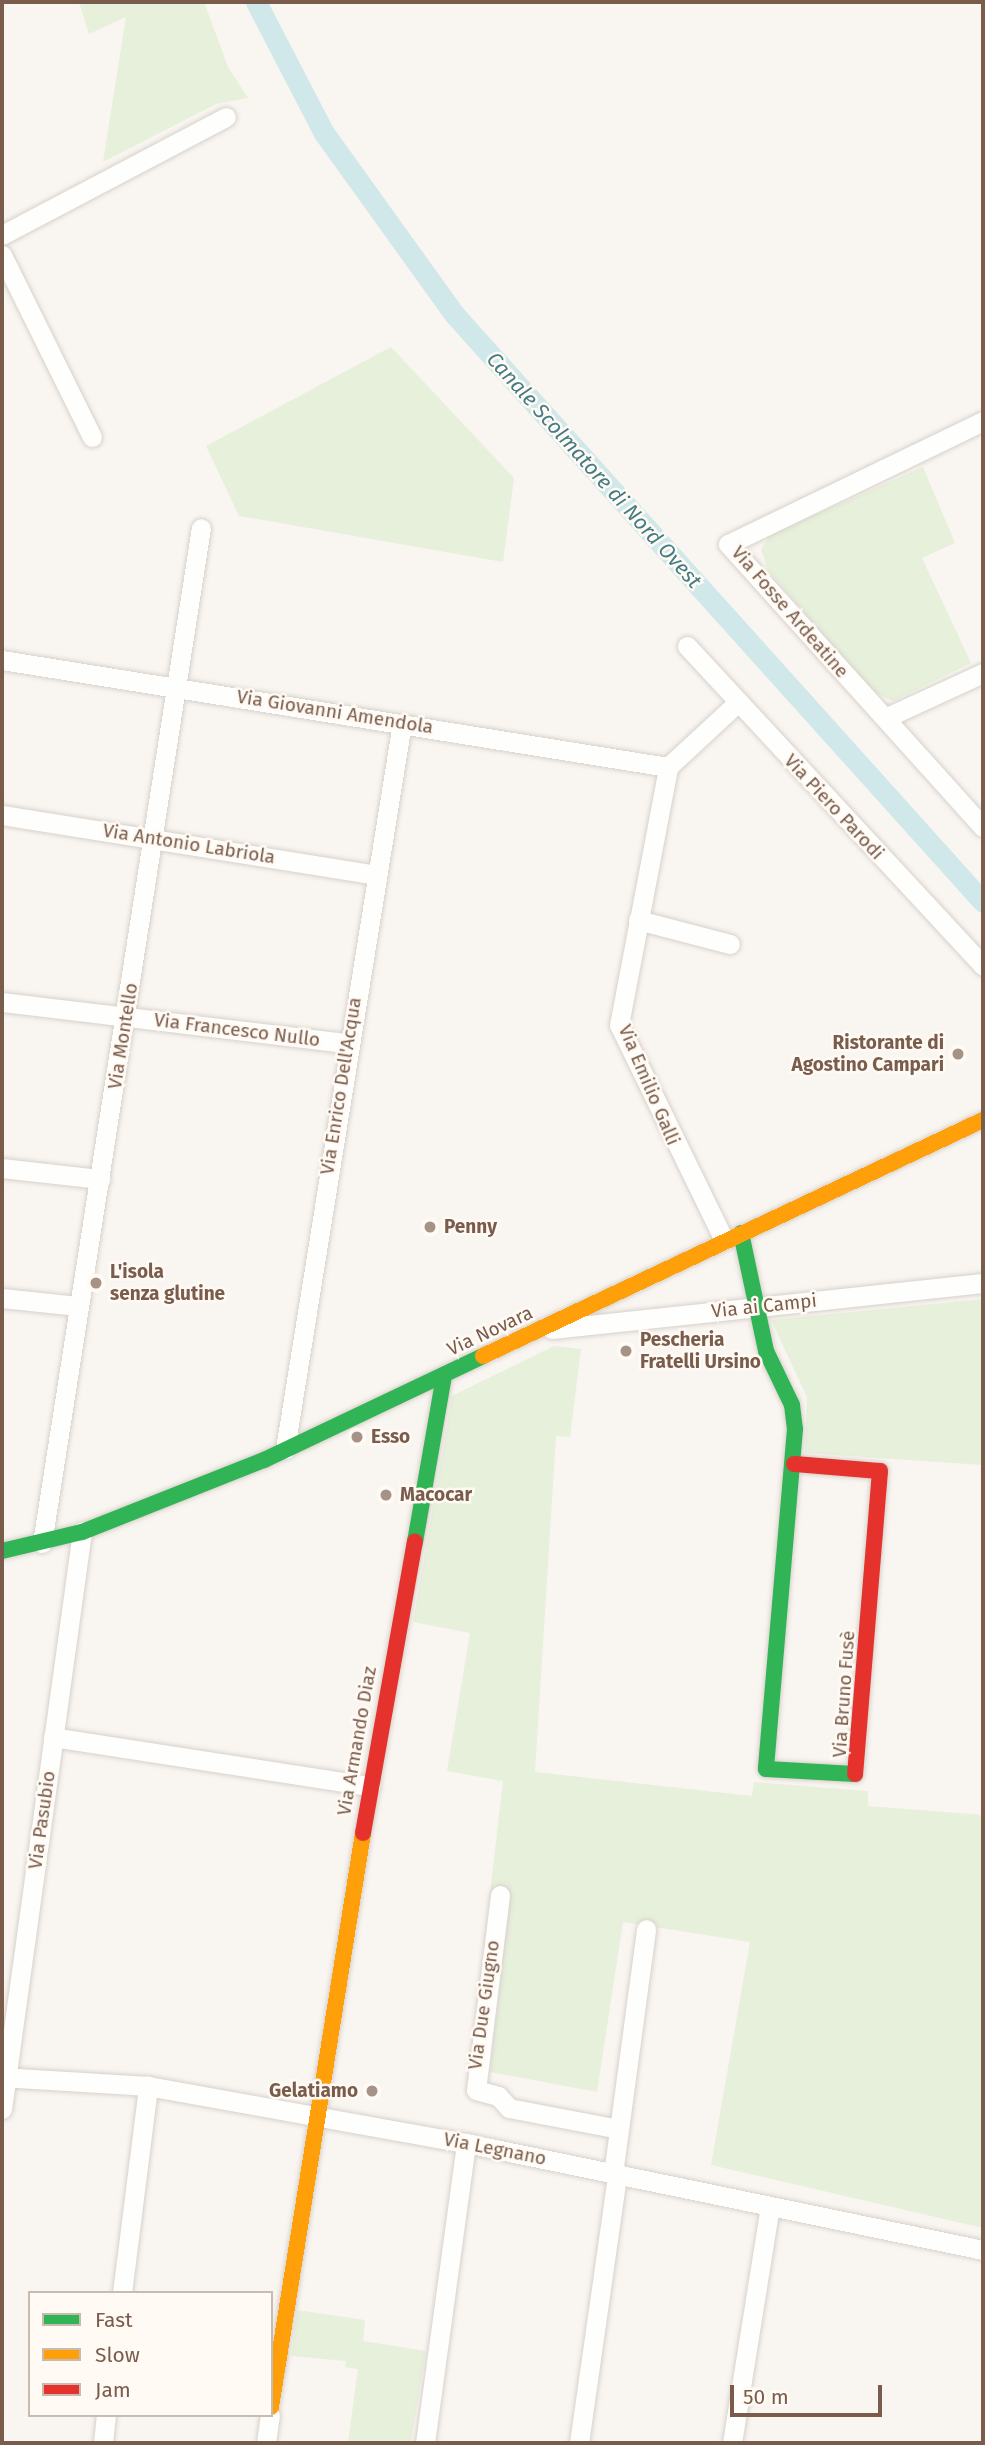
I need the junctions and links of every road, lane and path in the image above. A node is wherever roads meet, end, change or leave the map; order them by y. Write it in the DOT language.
graph roads {
  1 [pos="226,117"];
  2 [pos="2,235"];
  3 [pos="2,255"];
  4 [pos="983,421"];
  5 [pos="92,437"];
  6 [pos="201,528"];
  7 [pos="687,646"];
  8 [pos="2,660"];
  9 [pos="983,673"];
  10 [pos="179,686"];
  11 [pos="737,703"];
  12 [pos="885,718"];
  13 [pos="402,723"];
  14 [pos="668,768"];
  15 [pos="2,815"];
  16 [pos="983,827"];
  17 [pos="157,838"];
  18 [pos="376,875"];
  19 [pos="638,920"];
  20 [pos="730,944"];
  21 [pos="983,966"];
  22 [pos="2,1002"];
  23 [pos="125,1017"];
  24 [pos="347,1043"];
  25 [pos="983,1121"];
  26 [pos="2,1168"];
  27 [pos="100,1179"];
  28 [pos="733,1236"];
  29 [pos="983,1283"];
  30 [pos="2,1298"];
  31 [pos="78,1306"];
  32 [pos="755,1306"];
  33 [pos="544,1330"];
  34 [pos="444,1375"];
  35 [pos="285,1449"];
  36 [pos="794,1464"];
  37 [pos="82,1532"];
  38 [pos="42,1543"];
  39 [pos="2,1551"];
  40 [pos="53,1737"];
  41 [pos="370,1786"];
  42 [pos="500,1895"];
  43 [pos="646,1929"];
  44 [pos="4,2077"];
  45 [pos="148,2086"];
  46 [pos="2,2109"];
  47 [pos="314,2115"];
  48 [pos="618,2129"];
  49 [pos="466,2143"];
  50 [pos="615,2174"];
  51 [pos="770,2207"];
  52 [pos="983,2250"];
  53 [pos="122,2291"];
  54 [pos="273,2393"];
  55 [pos="106,2417"];
  56 [pos="270,2417"];
  57 [pos="103,2443"];
  58 [pos="266,2443"];
  59 [pos="425,2443"];
  60 [pos="579,2443"];
  61 [pos="732,2443"];
  1 -- 2 [label="street"];
  3 -- 5 [label="street"];
  4 -- 12 [label="street, Via Fosse Ardeatine"];
  6 -- 10 [label="street, Via Montello"];
  7 -- 11 [label="street, Via Piero Parodi"];
  8 -- 10 [label="street, Via Giovanni Amendola"];
  9 -- 12 [label="street"];
  10 -- 13 [label="street, Via Giovanni Amendola"];
  10 -- 17 [label="street, Via Montello"];
  11 -- 14 [label="street"];
  11 -- 21 [label="street, Via Piero Parodi"];
  12 -- 16 [label="street, Via Fosse Ardeatine"];
  13 -- 14 [label="street, Via Giovanni Amendola"];
  13 -- 18 [label="street, Via Enrico Dell'Acqua"];
  14 -- 19 [label="street, Via Emilio Galli"];
  15 -- 17 [label="street, Via Antonio Labriola"];
  17 -- 18 [label="street, Via Antonio Labriola"];
  17 -- 23 [label="street, Via Montello"];
  18 -- 24 [label="street, Via Enrico Dell'Acqua"];
  19 -- 20 [label="street"];
  19 -- 28 [label="street, Via Emilio Galli"];
  22 -- 23 [label="street, Via Francesco Nullo"];
  23 -- 24 [label="street, Via Francesco Nullo"];
  23 -- 27 [label="street, Via Montello"];
  24 -- 35 [label="street, Via Enrico Dell'Acqua"];
  25 -- 28 [label="street, Via Novara"];
  26 -- 27 [label="street"];
  27 -- 31 [label="street, Via Montello"];
  28 -- 32 [label="street, Via Bruno Fusè"];
  28 -- 33 [label="street, Via Novara"];
  29 -- 32 [label="street, Via ai Campi"];
  30 -- 31 [label="street"];
  31 -- 38 [label="street, Via Montello"];
  32 -- 33 [label="street, Via ai Campi"];
  32 -- 36 [label="street, Via Bruno Fusè"];
  33 -- 34 [label="street, Via Novara"];
  34 -- 35 [label="street, Via Novara"];
  34 -- 41 [label="street, Via Armando Diaz"];
  35 -- 37 [label="street, Via Novara"];
  36 -- 36 [label="street, Via Bruno Fusè"];
  37 -- 38 [label="street, Via Novara"];
  37 -- 40 [label="street, Via Pasubio"];
  38 -- 39 [label="street, Via Novara"];
  40 -- 41 [label="street"];
  40 -- 44 [label="street, Via Pasubio"];
  41 -- 47 [label="street, Via Armando Diaz"];
  42 -- 48 [label="street, Via Due Giugno"];
  43 -- 48 [label="street"];
  44 -- 45 [label="street, Via Legnano"];
  44 -- 46 [label="street, Via Pasubio"];
  45 -- 47 [label="street, Via Legnano"];
  45 -- 53 [label="street"];
  47 -- 49 [label="street, Via Legnano"];
  47 -- 54 [label="street, Via Armando Diaz"];
  48 -- 50 [label="street"];
  49 -- 50 [label="street, Via Legnano"];
  49 -- 59 [label="street"];
  50 -- 51 [label="street, Via Legnano"];
  50 -- 60 [label="street"];
  51 -- 52 [label="street, Via Legnano"];
  51 -- 61 [label="street"];
  55 -- 57 [label="street"];
  56 -- 58 [label="street"];
}
